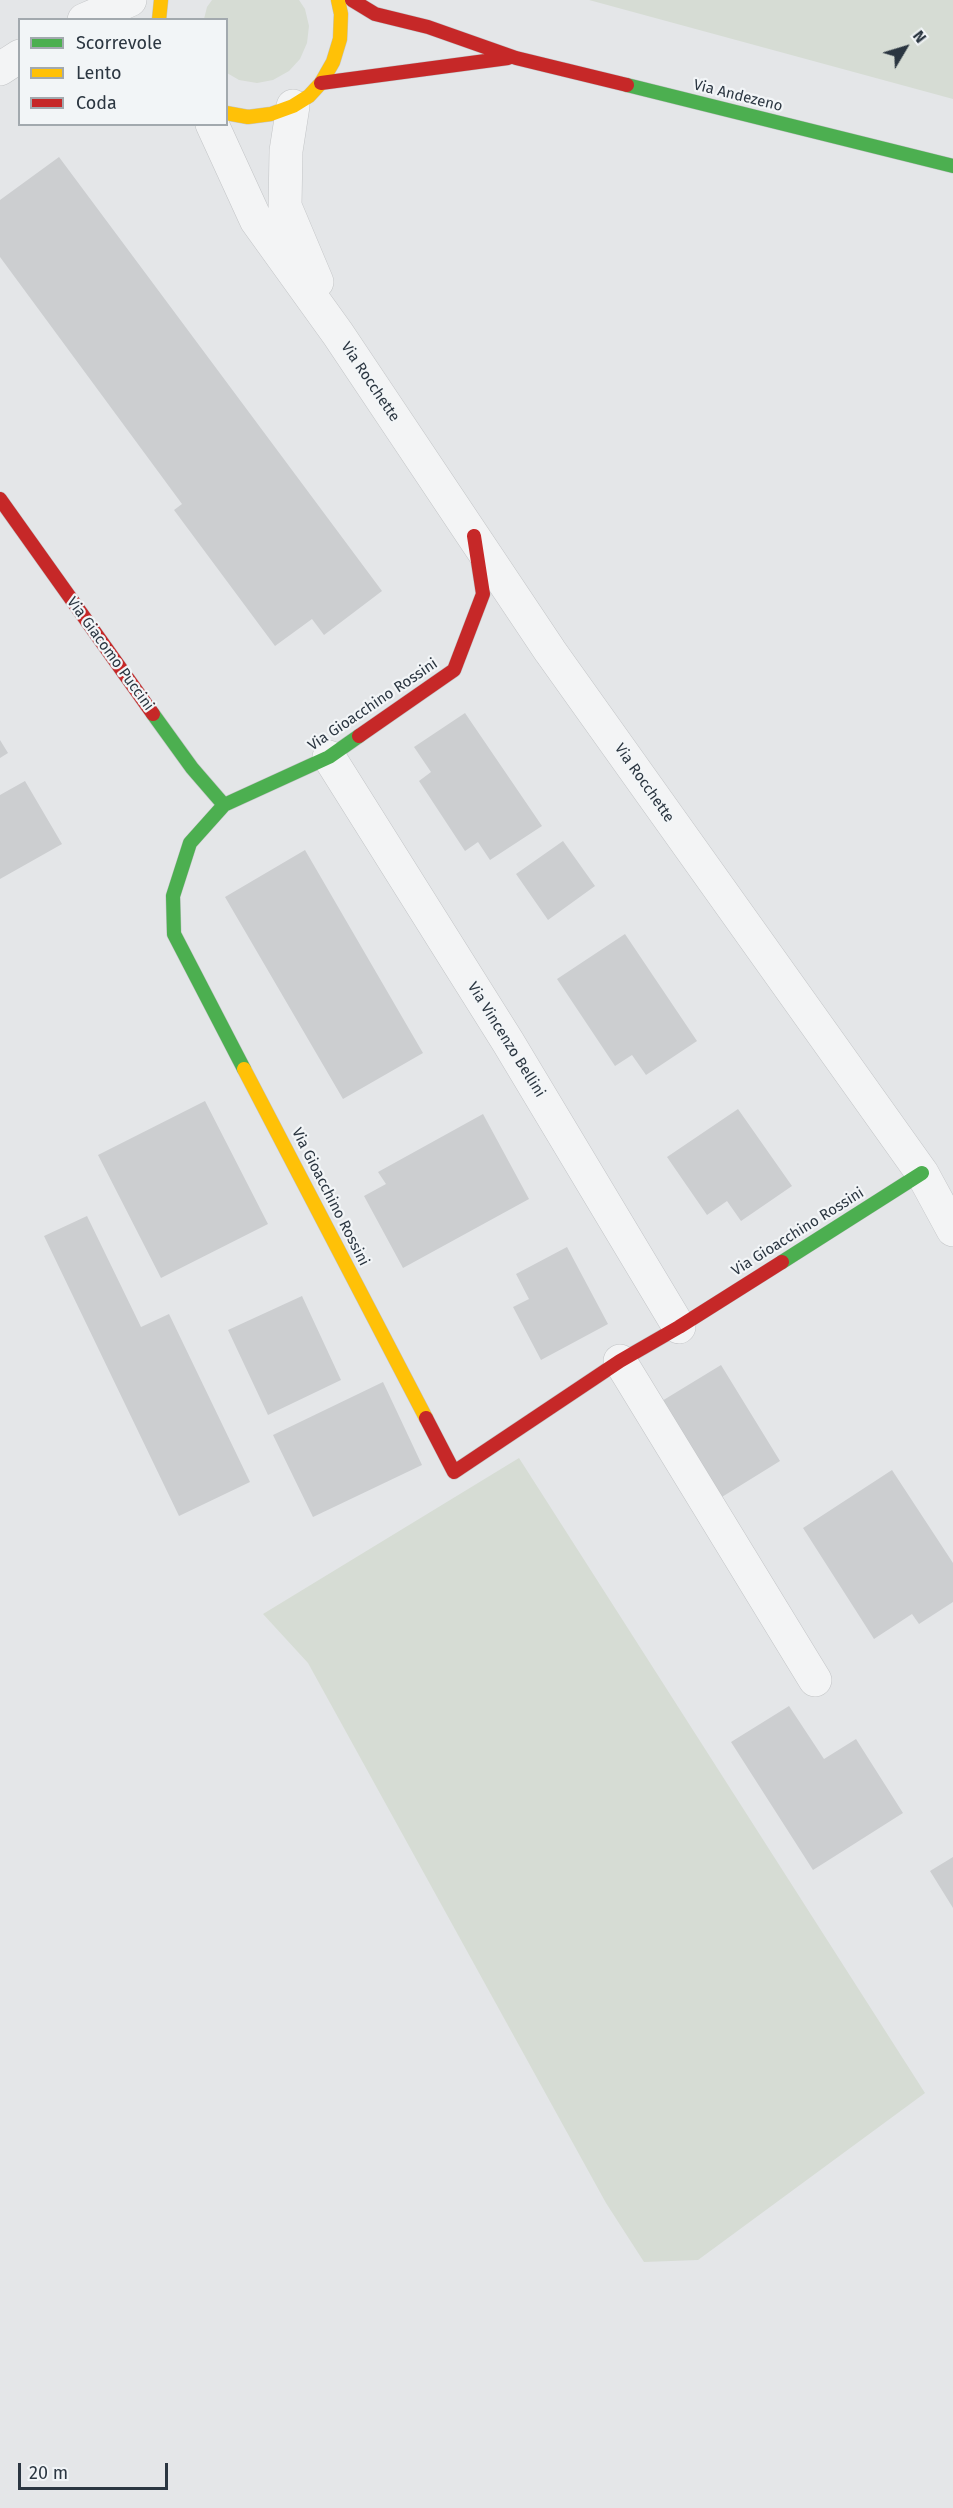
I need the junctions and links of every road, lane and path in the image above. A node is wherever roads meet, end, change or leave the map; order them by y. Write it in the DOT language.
graph roads {
  1 [pos="130,0"];
  2 [pos="161,0"];
  3 [pos="338,0"];
  4 [pos="352,0"];
  5 [pos="89,18"];
  6 [pos="159,18"];
  7 [pos="18,57"];
  8 [pos="516,57"];
  9 [pos="0,69"];
  10 [pos="321,83"];
  11 [pos="293,106"];
  12 [pos="228,113"];
  13 [pos="213,126"];
  14 [pos="953,166"];
  15 [pos="338,334"];
  16 [pos="0,499"];
  17 [pos="474,536"];
  18 [pos="328,757"];
  19 [pos="224,805"];
  20 [pos="922,1173"];
  21 [pos="953,1230"];
  22 [pos="678,1327"];
  23 [pos="620,1361"];
  24 [pos="814,1680"];
  1 -- 5 [label="street"];
  2 -- 6 [label="street"];
  3 -- 10 [label="street"];
  4 -- 8 [label="street, Via Andezeno"];
  7 -- 9 [label="street"];
  8 -- 10 [label="street, Via Andezeno"];
  8 -- 14 [label="street, Via Andezeno"];
  10 -- 11 [label="street"];
  11 -- 12 [label="street"];
  11 -- 15 [label="street, Via Rocchette"];
  13 -- 15 [label="street, Via Rocchette"];
  15 -- 17 [label="street, Via Rocchette"];
  16 -- 19 [label="street, Via Giacomo Puccini"];
  17 -- 18 [label="street, Via Gioacchino Rossini"];
  17 -- 20 [label="street, Via Rocchette"];
  18 -- 19 [label="street, Via Gioacchino Rossini"];
  18 -- 22 [label="street, Via Vincenzo Bellini"];
  19 -- 23 [label="street, Via Gioacchino Rossini"];
  20 -- 21 [label="street, Via Rocchette"];
  20 -- 22 [label="street, Via Gioacchino Rossini"];
  22 -- 23 [label="street, Via Gioacchino Rossini"];
  23 -- 24 [label="street"];
}
